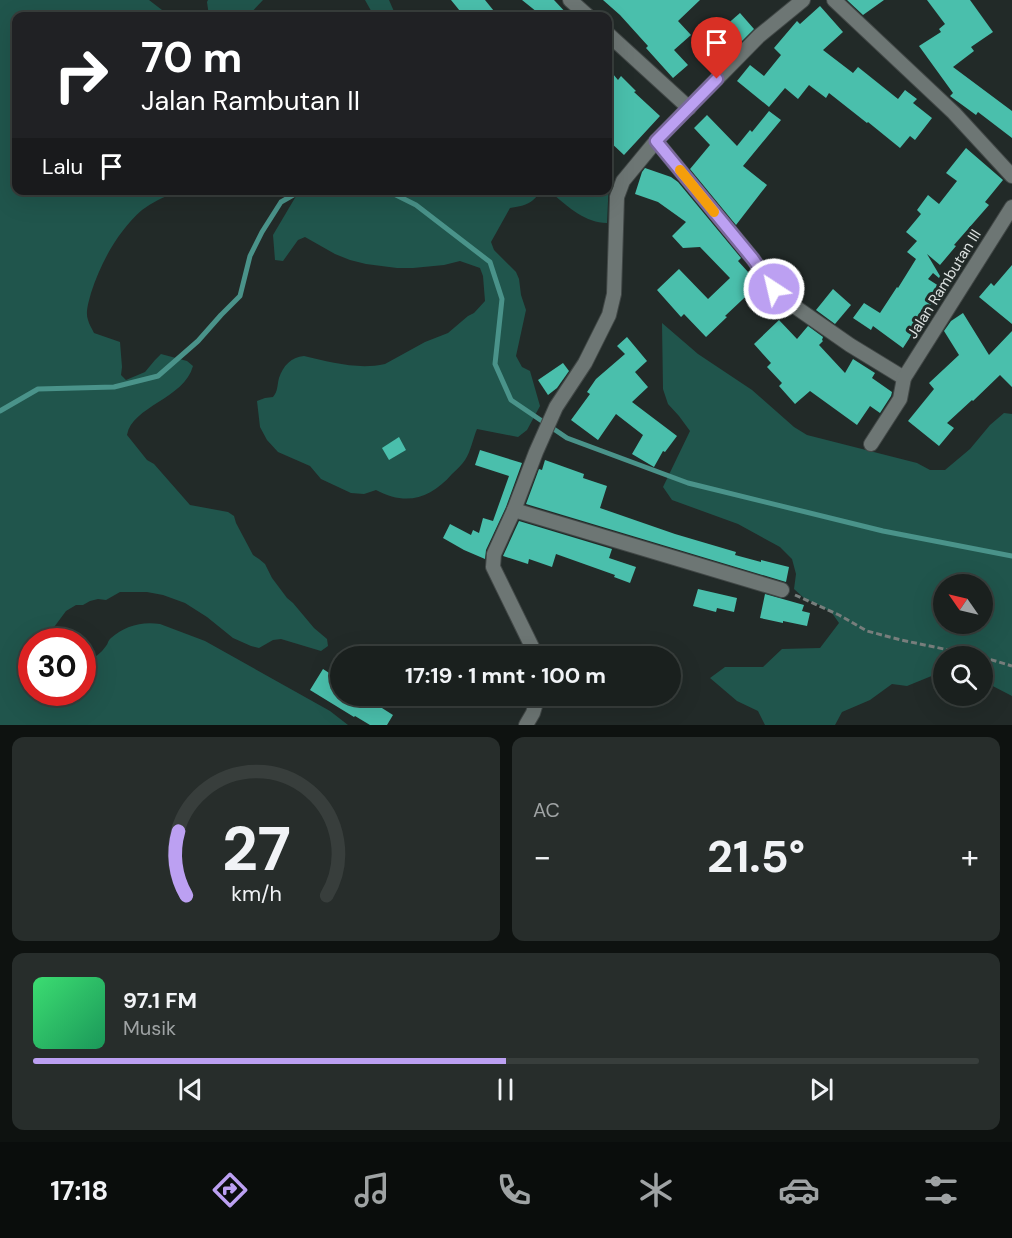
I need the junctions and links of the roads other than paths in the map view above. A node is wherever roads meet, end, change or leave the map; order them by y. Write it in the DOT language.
graph roads {
  1 [pos="570,0"];
  2 [pos="803,0"];
  3 [pos="834,0"];
  4 [pos="584,12"];
  5 [pos="612,38"];
  6 [pos="689,108"];
  7 [pos="656,141"];
  8 [pos="1012,176"];
  9 [pos="1012,207"];
  10 [pos="904,378"];
  11 [pos="871,444"];
  12 [pos="514,510"];
  13 [pos="782,590"];
  14 [pos="532,646"];
  15 [pos="535,706"];
  16 [pos="526,725"];
  1 -- 4 [label="street"];
  2 -- 6 [label="street"];
  3 -- 8 [label="street"];
  5 -- 6 [label="street"];
  6 -- 7 [label="street"];
  7 -- 10 [label="street"];
  7 -- 12 [label="street"];
  9 -- 10 [label="street, Jalan Rambutan III"];
  10 -- 11 [label="street, Jalan Rambutan III"];
  12 -- 13 [label="street"];
  12 -- 14 [label="street"];
  15 -- 16 [label="street"];
}
